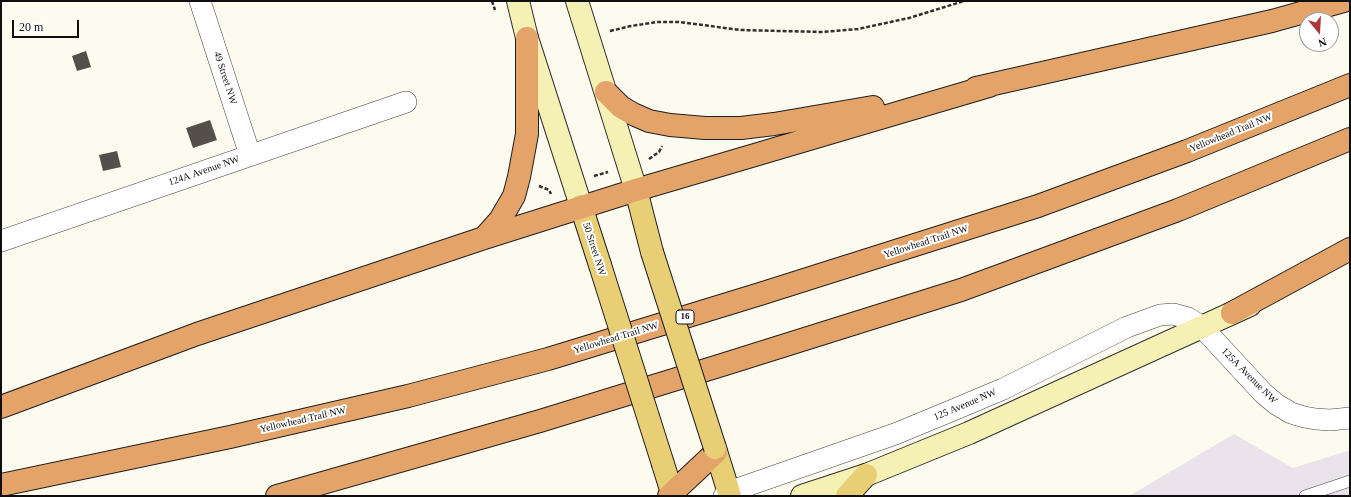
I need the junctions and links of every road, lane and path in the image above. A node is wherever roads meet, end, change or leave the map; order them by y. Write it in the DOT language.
graph roads {
  1 [pos="200,1"];
  2 [pos="518,1"];
  3 [pos="577,1"];
  4 [pos="964,1"];
  5 [pos="1344,1"];
  6 [pos="606,32"];
  7 [pos="527,38"];
  8 [pos="1350,85"];
  9 [pos="990,86"];
  10 [pos="606,92"];
  11 [pos="406,102"];
  12 [pos="1350,139"];
  13 [pos="250,155"];
  14 [pos="636,190"];
  15 [pos="581,206"];
  16 [pos="484,238"];
  17 [pos="1,241"];
  18 [pos="1350,249"];
  19 [pos="1350,261"];
  20 [pos="1232,313"];
  21 [pos="1201,326"];
  22 [pos="1,407"];
  23 [pos="1350,418"];
  24 [pos="716,450"];
  25 [pos="866,475"];
  26 [pos="1350,481"];
  27 [pos="1,485"];
  28 [pos="671,495"];
  29 [pos="728,495"];
  30 [pos="276,496"];
  31 [pos="802,496"];
  32 [pos="847,496"];
  33 [pos="1305,496"];
  1 -- 13 [label="street, 49 Street NW"];
  2 -- 7 [label="street, 50 Street NW"];
  3 -- 10 [label="street"];
  4 -- 6 [label="path"];
  5 -- 9 [label="highway"];
  7 -- 15 [label="street, 50 Street NW"];
  7 -- 16 [label="highway"];
  8 -- 27 [label="highway, Yellowhead Trail NW / 16"];
  9 -- 10 [label="highway"];
  9 -- 14 [label="highway"];
  10 -- 14 [label="street"];
  11 -- 13 [label="street, 124A Avenue NW"];
  12 -- 30 [label="highway"];
  13 -- 17 [label="street, 124A Avenue NW"];
  14 -- 15 [label="highway"];
  14 -- 24 [label="main road, bridge"];
  15 -- 16 [label="highway"];
  15 -- 28 [label="main road, 50 Street NW, bridge"];
  16 -- 22 [label="highway"];
  18 -- 20 [label="highway"];
  19 -- 20 [label="street"];
  20 -- 21 [label="street"];
  21 -- 23 [label="street, 125A Avenue NW"];
  21 -- 25 [label="street"];
  21 -- 29 [label="street, 125 Avenue NW"];
  24 -- 28 [label="highway"];
  24 -- 29 [label="main road"];
  25 -- 31 [label="street"];
  25 -- 32 [label="main road"];
  26 -- 33 [label="lane"];
}
